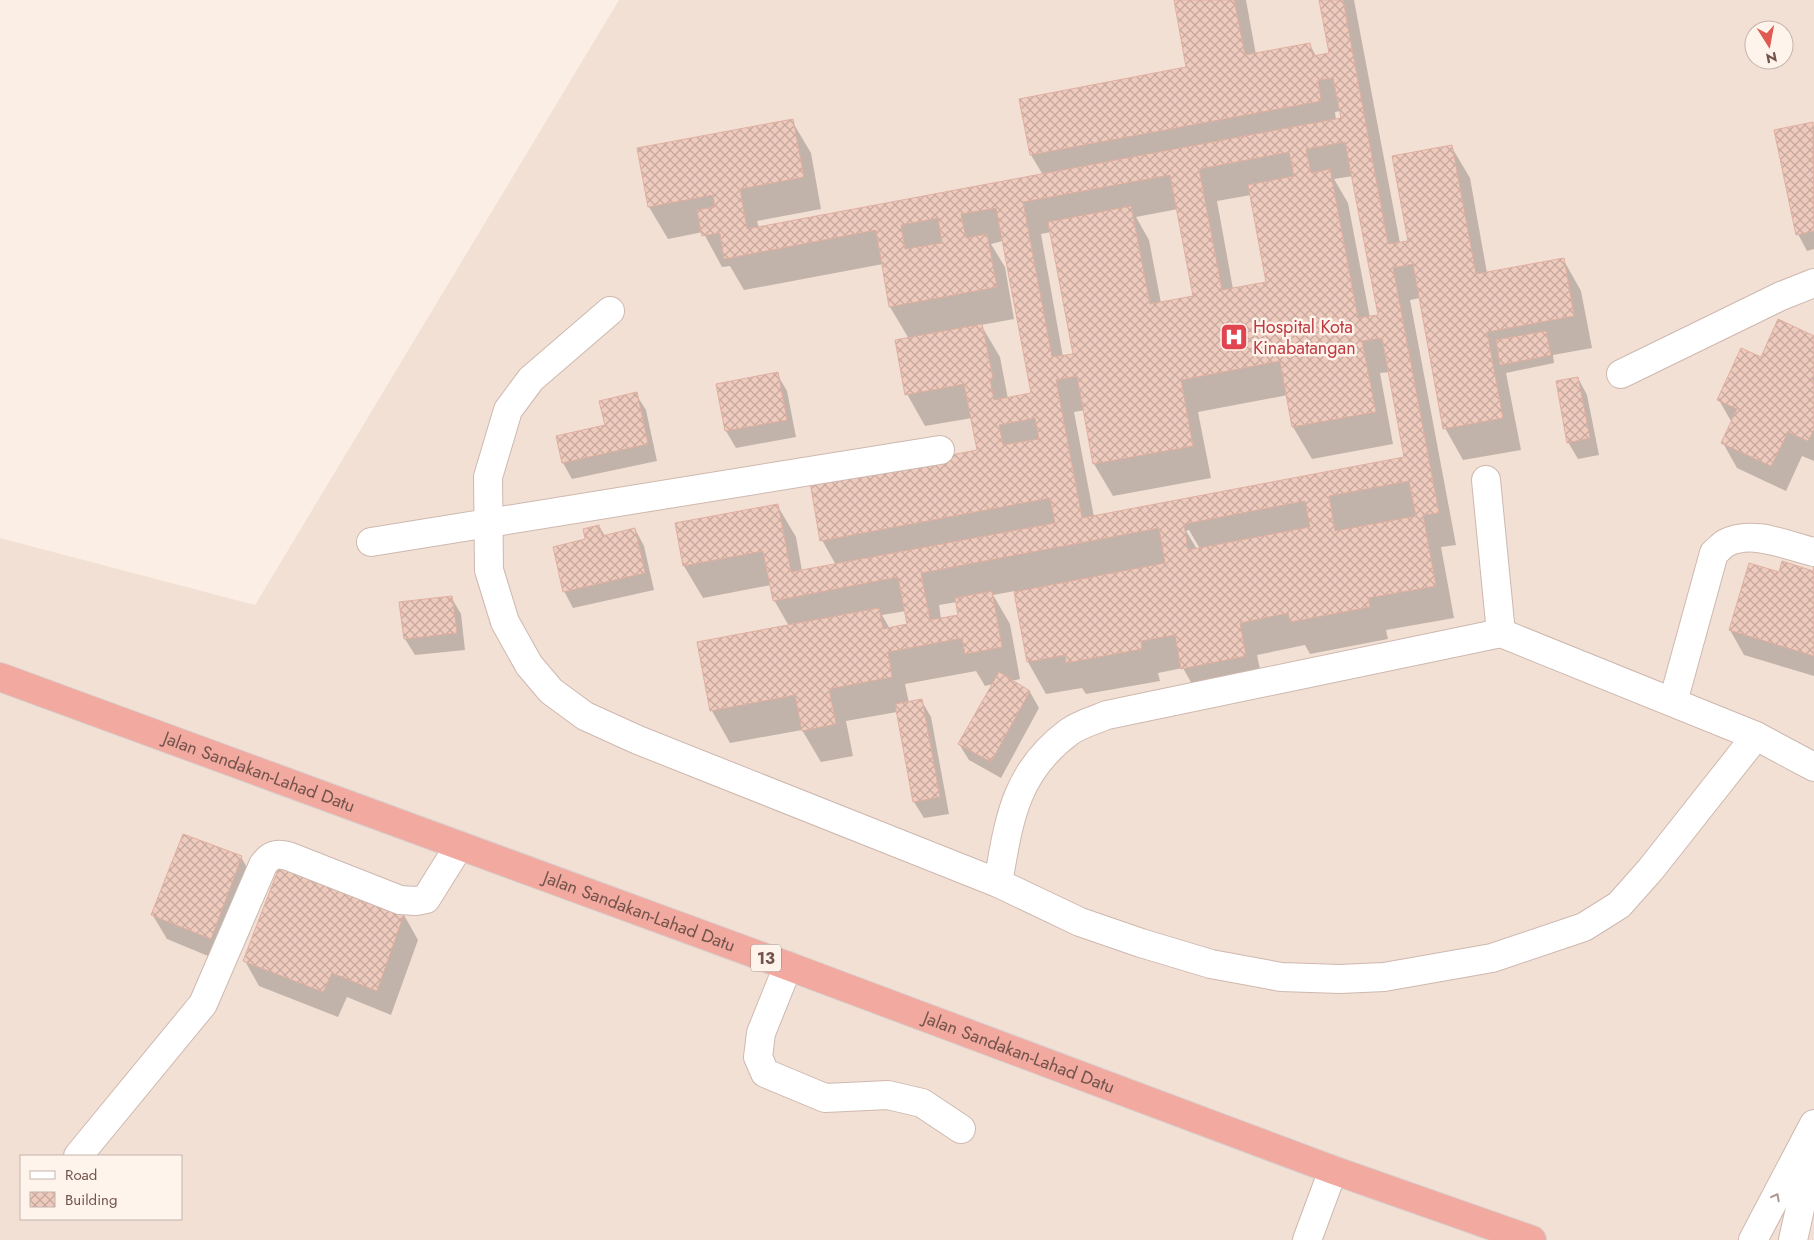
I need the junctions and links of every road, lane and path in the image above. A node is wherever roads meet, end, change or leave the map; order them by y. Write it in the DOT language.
graph roads {
  1 [pos="1814,283"];
  2 [pos="610,311"];
  3 [pos="1621,374"];
  4 [pos="940,450"];
  5 [pos="1486,480"];
  6 [pos="488,521"];
  7 [pos="371,542"];
  8 [pos="1814,552"];
  9 [pos="1502,633"];
  10 [pos="0,677"];
  11 [pos="1673,702"];
  12 [pos="1756,736"];
  13 [pos="1814,767"];
  14 [pos="459,846"];
  15 [pos="998,883"];
  16 [pos="788,966"];
  17 [pos="1814,1124"];
  18 [pos="961,1129"];
  19 [pos="1814,1146"];
  20 [pos="79,1155"];
  21 [pos="1333,1170"];
  22 [pos="1307,1240"];
  23 [pos="1532,1240"];
  24 [pos="1753,1240"];
  25 [pos="1793,1240"];
  1 -- 3 [label="street"];
  2 -- 6 [label="street"];
  4 -- 6 [label="street"];
  5 -- 9 [label="street"];
  6 -- 7 [label="street"];
  6 -- 15 [label="street"];
  8 -- 11 [label="street"];
  9 -- 11 [label="street"];
  9 -- 15 [label="street"];
  10 -- 14 [label="highway, Jalan Sandakan-Lahad Datu / 13"];
  11 -- 12 [label="street"];
  12 -- 13 [label="street"];
  12 -- 15 [label="street"];
  14 -- 16 [label="highway, Jalan Sandakan-Lahad Datu / 13"];
  14 -- 20 [label="street"];
  16 -- 18 [label="street"];
  16 -- 21 [label="highway, Jalan Sandakan-Lahad Datu / 13"];
  24 -- 17 [label="street, one-way"];
  19 -- 25 [label="street"];
  21 -- 22 [label="street"];
  21 -- 23 [label="highway, Jalan Sandakan-Lahad Datu / 13"];
}
